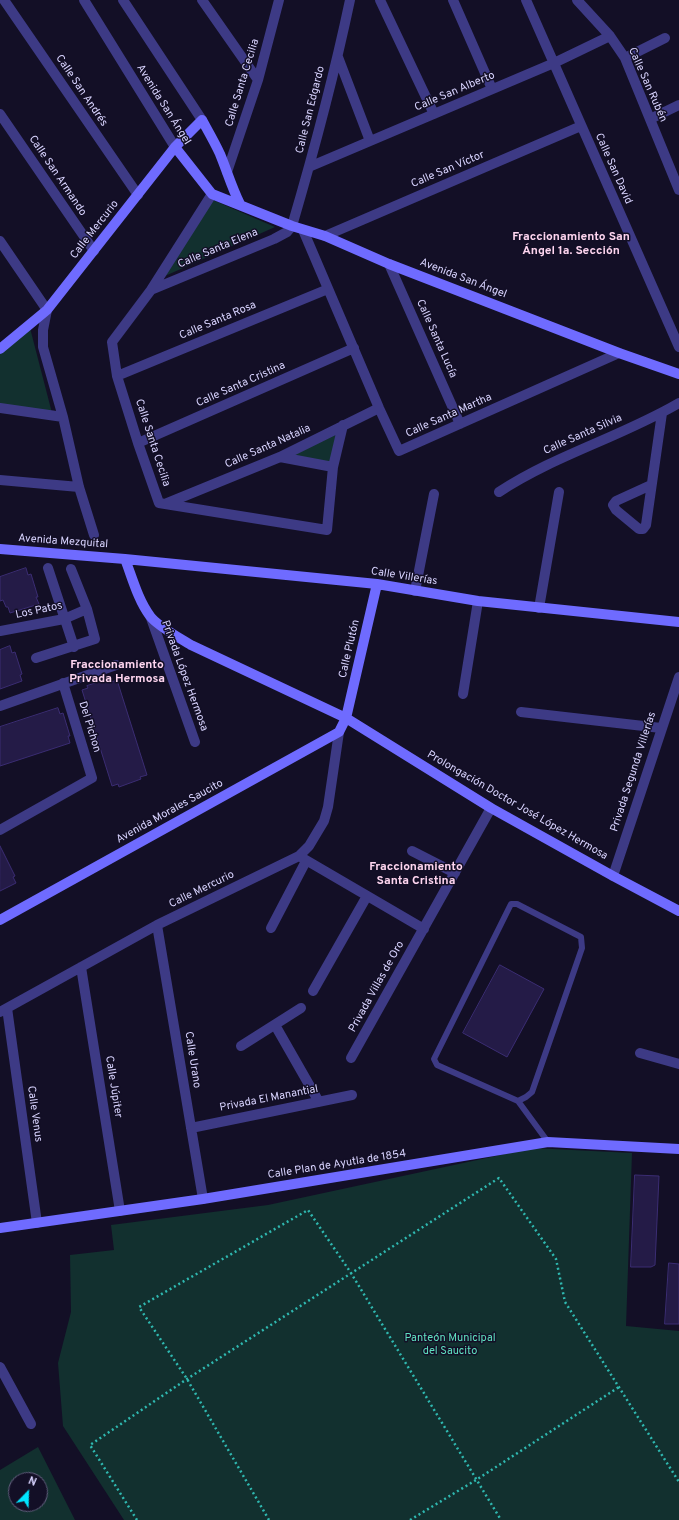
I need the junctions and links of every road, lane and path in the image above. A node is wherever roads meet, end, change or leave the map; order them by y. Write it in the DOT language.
graph roads {
  1 [pos="4,0"];
  2 [pos="84,0"];
  3 [pos="123,0"];
  4 [pos="202,0"];
  5 [pos="279,0"];
  6 [pos="350,0"];
  7 [pos="380,0"];
  8 [pos="453,0"];
  9 [pos="526,0"];
  10 [pos="577,0"];
  11 [pos="610,36"];
  12 [pos="665,38"];
  13 [pos="338,57"];
  14 [pos="625,58"];
  15 [pos="554,63"];
  16 [pos="258,80"];
  17 [pos="492,89"];
  18 [pos="679,105"];
  19 [pos="0,114"];
  20 [pos="434,114"];
  21 [pos="650,119"];
  22 [pos="202,120"];
  23 [pos="581,126"];
  24 [pos="370,141"];
  25 [pos="175,147"];
  26 [pos="309,167"];
  27 [pos="228,172"];
  28 [pos="678,184"];
  29 [pos="212,194"];
  30 [pos="138,195"];
  31 [pos="240,204"];
  32 [pos="292,226"];
  33 [pos="303,230"];
  34 [pos="325,236"];
  35 [pos="0,241"];
  36 [pos="94,251"];
  37 [pos="389,264"];
  38 [pos="328,288"];
  39 [pos="151,290"];
  40 [pos="47,310"];
  41 [pos="679,347"];
  42 [pos="354,348"];
  43 [pos="0,349"];
  44 [pos="620,353"];
  45 [pos="679,374"];
  46 [pos="117,376"];
  47 [pos="679,403"];
  48 [pos="0,408"];
  49 [pos="379,408"];
  50 [pos="662,413"];
  51 [pos="63,417"];
  52 [pos="460,424"];
  53 [pos="343,425"];
  54 [pos="138,443"];
  55 [pos="280,457"];
  56 [pos="333,467"];
  57 [pos="0,480"];
  58 [pos="651,485"];
  59 [pos="80,487"];
  60 [pos="499,492"];
  61 [pos="559,492"];
  62 [pos="434,494"];
  63 [pos="165,504"];
  64 [pos="94,535"];
  65 [pos="0,549"];
  66 [pos="124,559"];
  67 [pos="48,568"];
  68 [pos="71,569"];
  69 [pos="376,584"];
  70 [pos="415,591"];
  71 [pos="478,601"];
  72 [pos="539,608"];
  73 [pos="87,609"];
  74 [pos="151,618"];
  75 [pos="64,619"];
  76 [pos="679,622"];
  77 [pos="0,631"];
  78 [pos="74,646"];
  79 [pos="36,658"];
  80 [pos="116,665"];
  81 [pos="679,676"];
  82 [pos="63,683"];
  83 [pos="463,694"];
  84 [pos="0,706"];
  85 [pos="521,712"];
  86 [pos="346,718"];
  87 [pos="661,728"];
  88 [pos="339,732"];
  89 [pos="195,742"];
  90 [pos="491,808"];
  91 [pos="0,830"];
  92 [pos="412,851"];
  93 [pos="303,858"];
  94 [pos="455,873"];
  95 [pos="613,876"];
  96 [pos="367,896"];
  97 [pos="679,911"];
  98 [pos="0,920"];
  99 [pos="157,925"];
  100 [pos="270,928"];
  101 [pos="424,929"];
  102 [pos="82,967"];
  103 [pos="313,991"];
  104 [pos="301,1008"];
  105 [pos="4,1010"];
  106 [pos="275,1025"];
  107 [pos="241,1046"];
  108 [pos="640,1053"];
  109 [pos="351,1058"];
  110 [pos="679,1064"];
  111 [pos="352,1095"];
  112 [pos="518,1101"];
  113 [pos="319,1102"];
  114 [pos="191,1128"];
  115 [pos="548,1142"];
  116 [pos="679,1149"];
  117 [pos="203,1199"];
  118 [pos="120,1211"];
  119 [pos="37,1223"];
  120 [pos="0,1228"];
  121 [pos="351,1273"];
  122 [pos="0,1367"];
  123 [pos="187,1380"];
  124 [pos="619,1387"];
  125 [pos="31,1424"];
  126 [pos="476,1480"];
  127 [pos="679,1482"];
  128 [pos="137,1520"];
  129 [pos="268,1520"];
  130 [pos="410,1520"];
  131 [pos="500,1520"];
  1 -- 30 [label="street, Calle San Andrés"];
  2 -- 25 [label="street, Avenida San Ángel"];
  3 -- 22 [label="street, Avenida San Ángel"];
  4 -- 16 [label="street"];
  5 -- 16 [label="street, Calle Santa Cecilia"];
  6 -- 13 [label="street, Calle San Edgardo"];
  7 -- 20 [label="street"];
  8 -- 17 [label="street"];
  9 -- 15 [label="street, Calle San David"];
  10 -- 11 [label="street, Calle San Rubén"];
  11 -- 14 [label="street, Calle San Rubén"];
  11 -- 15 [label="street, Calle San Alberto"];
  12 -- 14 [label="street"];
  13 -- 24 [label="street"];
  13 -- 26 [label="street, Calle San Edgardo"];
  14 -- 21 [label="street, Calle San Rubén"];
  15 -- 17 [label="street, Calle San Alberto"];
  15 -- 23 [label="street, Calle San David"];
  16 -- 27 [label="street, Calle Santa Cecilia"];
  17 -- 20 [label="street, Calle San Alberto"];
  18 -- 21 [label="street"];
  19 -- 36 [label="street, Calle San Armando"];
  20 -- 24 [label="street, Calle San Alberto"];
  21 -- 28 [label="street, Calle San Rubén"];
  22 -- 25 [label="street, Calle Mercurio"];
  22 -- 27 [label="street, Avenida San Ángel"];
  23 -- 34 [label="street, Calle San Víctor"];
  23 -- 41 [label="street, Calle San David"];
  24 -- 26 [label="street, Calle San Alberto"];
  25 -- 29 [label="street, Avenida San Ángel"];
  25 -- 30 [label="street, Calle Mercurio"];
  26 -- 32 [label="street, Calle San Edgardo"];
  27 -- 31 [label="street, Avenida San Ángel"];
  29 -- 31 [label="street, Avenida San Ángel"];
  29 -- 39 [label="street, Calle Santa Cecilia"];
  30 -- 36 [label="street, Calle Mercurio"];
  31 -- 32 [label="street, Avenida San Ángel"];
  32 -- 33 [label="street, Avenida San Ángel"];
  32 -- 39 [label="street, Calle Santa Elena"];
  33 -- 34 [label="street, Avenida San Ángel"];
  33 -- 38 [label="street, Calle Santa Martha"];
  34 -- 37 [label="street, Avenida San Ángel"];
  35 -- 40 [label="street"];
  36 -- 40 [label="street, Calle Mercurio"];
  37 -- 44 [label="street, Avenida San Ángel"];
  37 -- 52 [label="street, Calle Santa Lucía"];
  38 -- 42 [label="street, Calle Santa Martha"];
  38 -- 46 [label="street, Calle Santa Rosa"];
  39 -- 46 [label="street, Calle Santa Cecilia"];
  40 -- 43 [label="street, Calle Mercurio"];
  40 -- 51 [label="street"];
  42 -- 49 [label="street, Calle Santa Martha"];
  42 -- 54 [label="street, Calle Santa Cristina"];
  44 -- 45 [label="street, Avenida San Ángel"];
  44 -- 52 [label="street, Calle Santa Martha"];
  46 -- 54 [label="street, Calle Santa Cecilia"];
  47 -- 50 [label="street, Calle Santa Silvia"];
  48 -- 51 [label="street"];
  49 -- 52 [label="street, Calle Santa Martha"];
  49 -- 53 [label="street, Calle Santa Natalia"];
  50 -- 58 [label="street"];
  50 -- 60 [label="street, Calle Santa Silvia"];
  51 -- 59 [label="street"];
  53 -- 55 [label="street, Calle Santa Natalia"];
  53 -- 56 [label="street"];
  54 -- 63 [label="street, Calle Santa Cecilia"];
  55 -- 56 [label="street"];
  55 -- 63 [label="street, Calle Santa Natalia"];
  56 -- 63 [label="street"];
  57 -- 59 [label="street"];
  58 -- 58 [label="street"];
  59 -- 64 [label="street"];
  61 -- 72 [label="street"];
  62 -- 70 [label="street"];
  65 -- 66 [label="street, Avenida Mezquital"];
  66 -- 69 [label="street, Calle Villerías"];
  66 -- 74 [label="street"];
  67 -- 75 [label="street"];
  68 -- 73 [label="street"];
  69 -- 70 [label="street, Calle Villerías"];
  69 -- 86 [label="street, Calle Plutón"];
  70 -- 71 [label="street, Calle Villerías"];
  71 -- 72 [label="street, Calle Villerías"];
  71 -- 83 [label="street"];
  72 -- 76 [label="street, Calle Villerías"];
  73 -- 75 [label="street, Los Patos"];
  73 -- 78 [label="street"];
  74 -- 86 [label="street, Prolongación Doctor José López Hermosa"];
  74 -- 89 [label="street, Privada López Hermosa"];
  75 -- 77 [label="street, Los Patos"];
  75 -- 78 [label="street"];
  78 -- 79 [label="street"];
  80 -- 82 [label="street"];
  81 -- 87 [label="street, Privada Segunda Villerías"];
  82 -- 84 [label="street"];
  82 -- 91 [label="street, Del Pichon"];
  85 -- 87 [label="street"];
  86 -- 88 [label="street"];
  86 -- 90 [label="street, Prolongación Doctor José López Hermosa"];
  87 -- 95 [label="street, Privada Segunda Villerías"];
  88 -- 93 [label="street, Calle Mercurio"];
  88 -- 98 [label="street, Avenida Morales Saucito"];
  90 -- 94 [label="street, Privada Villas de Oro"];
  90 -- 95 [label="street, Prolongación Doctor José López Hermosa"];
  92 -- 94 [label="street"];
  93 -- 96 [label="street"];
  93 -- 99 [label="street, Calle Mercurio"];
  93 -- 100 [label="street"];
  94 -- 101 [label="street, Privada Villas de Oro"];
  95 -- 97 [label="street, Prolongación Doctor José López Hermosa"];
  96 -- 101 [label="street"];
  96 -- 103 [label="street"];
  99 -- 102 [label="street, Calle Mercurio"];
  99 -- 114 [label="street, Calle Urano"];
  101 -- 109 [label="street, Privada Villas de Oro"];
  102 -- 105 [label="street, Calle Mercurio"];
  102 -- 118 [label="street, Calle Júpiter"];
  104 -- 106 [label="street"];
  105 -- 119 [label="street, Calle Venus"];
  106 -- 107 [label="street"];
  106 -- 113 [label="street"];
  108 -- 110 [label="street"];
  111 -- 113 [label="street, Privada El Manantial"];
  112 -- 112 [label="lane"];
  112 -- 115 [label="lane"];
  113 -- 114 [label="street, Privada El Manantial"];
  114 -- 117 [label="street, Calle Urano"];
  115 -- 116 [label="street, Calle Plan de Ayutla de 1854"];
  115 -- 117 [label="street, Calle Plan de Ayutla de 1854"];
  117 -- 118 [label="street, Calle Plan de Ayutla de 1854"];
  118 -- 119 [label="street, Calle Plan de Ayutla de 1854"];
  119 -- 120 [label="street, Calle Plan de Ayutla de 1854"];
  121 -- 123 [label="path"];
  121 -- 123 [label="path"];
  121 -- 124 [label="path"];
  121 -- 126 [label="path"];
  122 -- 125 [label="street"];
  123 -- 128 [label="path"];
  123 -- 129 [label="path"];
  124 -- 126 [label="path"];
  124 -- 127 [label="path"];
  126 -- 130 [label="path"];
  126 -- 131 [label="path"];
}
